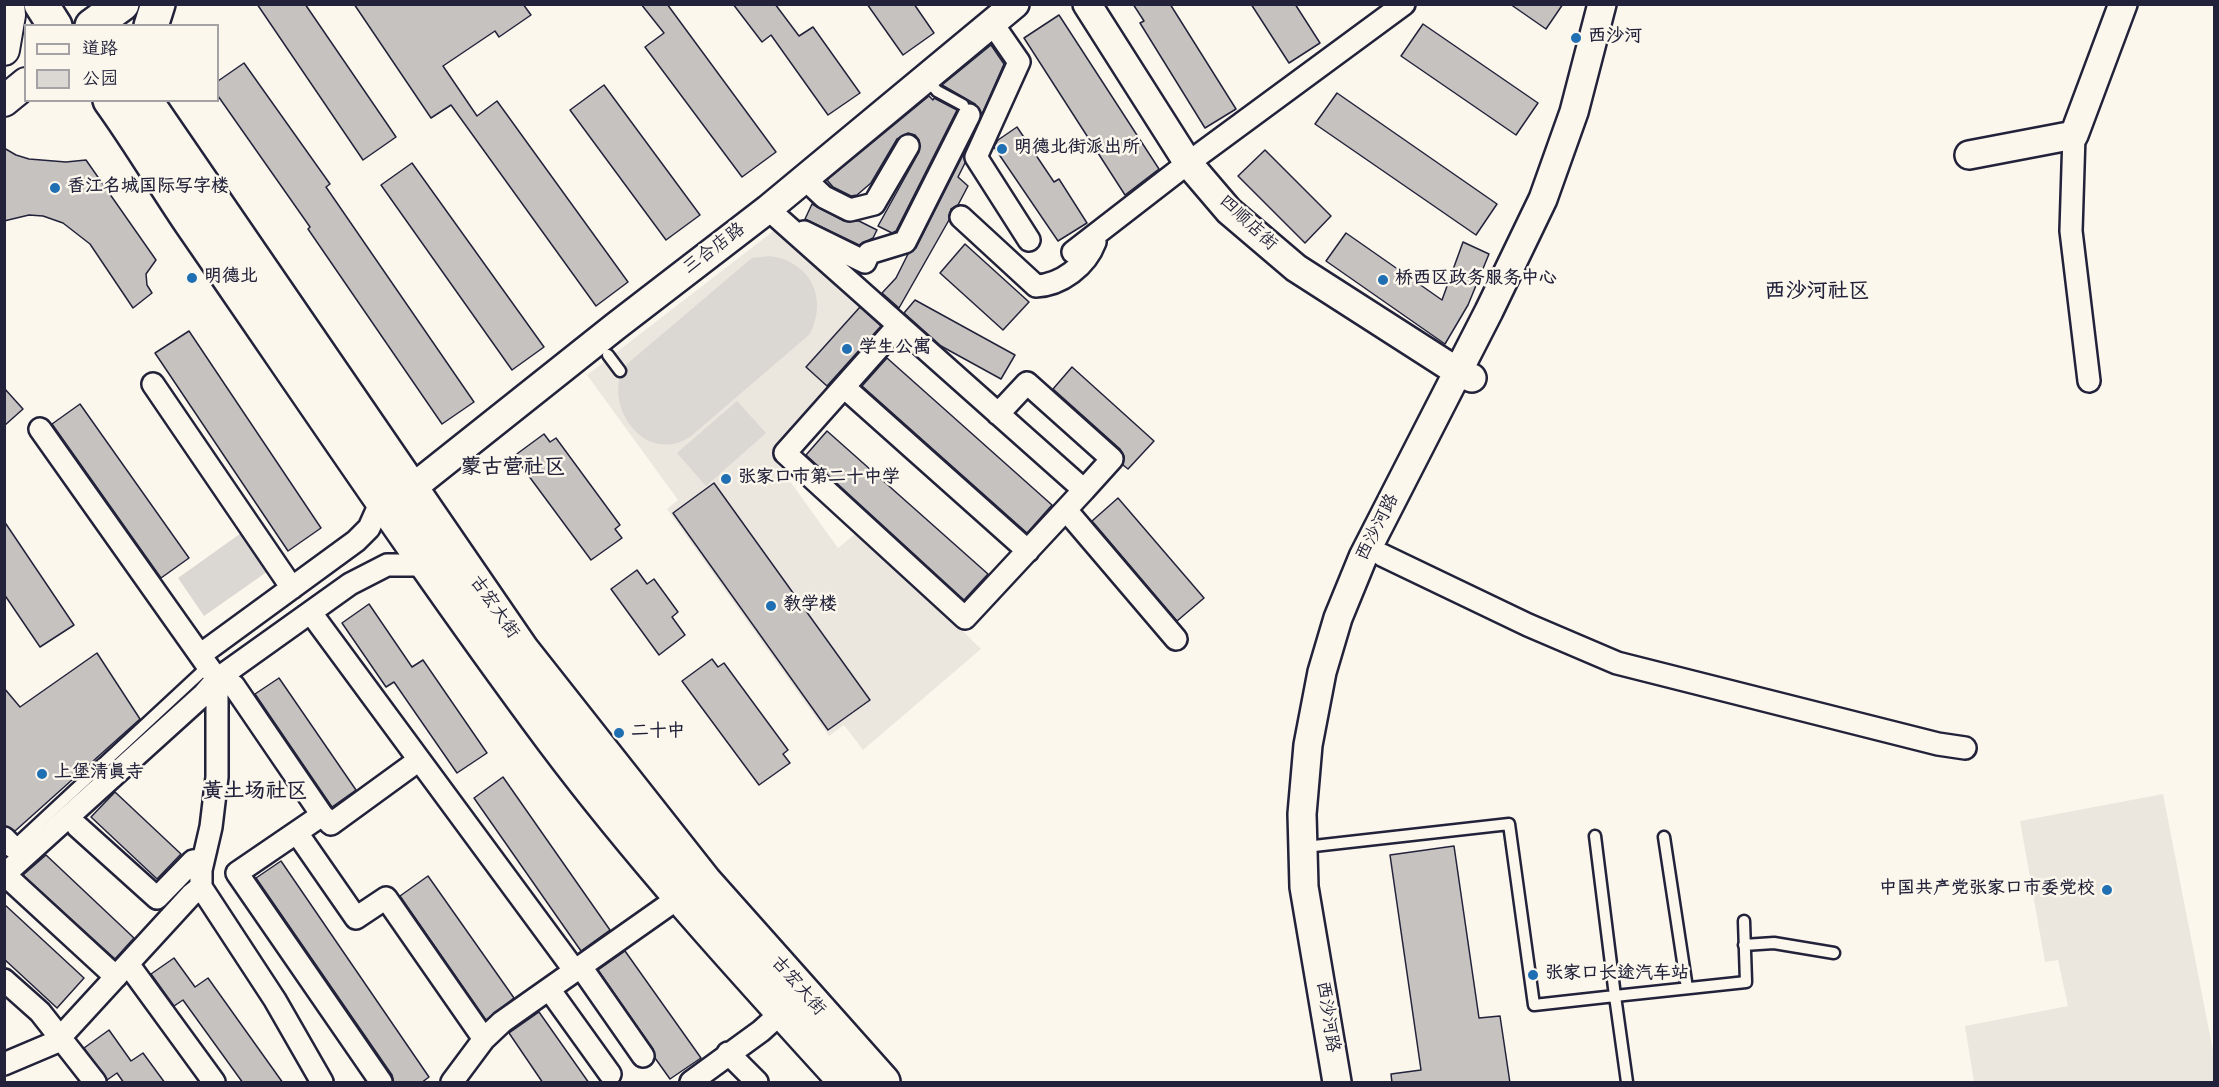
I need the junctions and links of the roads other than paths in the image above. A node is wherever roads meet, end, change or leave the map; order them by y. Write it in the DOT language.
graph roads {
  1 [pos="9,4"];
  2 [pos="122,4"];
  3 [pos="158,4"];
  4 [pos="1015,4"];
  5 [pos="1087,4"];
  6 [pos="1404,4"];
  7 [pos="1602,4"];
  8 [pos="1618,4"];
  9 [pos="2123,4"];
  10 [pos="91,20"];
  11 [pos="992,23"];
  12 [pos="152,24"];
  13 [pos="24,40"];
  14 [pos="4,50"];
  15 [pos="4,58"];
  16 [pos="925,77"];
  17 [pos="24,85"];
  18 [pos="4,101"];
  19 [pos="109,102"];
  20 [pos="146,102"];
  21 [pos="966,110"];
  22 [pos="2074,135"];
  23 [pos="908,146"];
  24 [pos="1969,154"];
  25 [pos="1188,163"];
  26 [pos="805,179"];
  27 [pos="768,209"];
  28 [pos="961,217"];
  29 [pos="801,230"];
  30 [pos="1100,231"];
  31 [pos="1029,240"];
  32 [pos="1073,252"];
  33 [pos="841,262"];
  34 [pos="898,326"];
  35 [pos="608,356"];
  36 [pos="620,371"];
  37 [pos="1465,375"];
  38 [pos="2089,381"];
  39 [pos="153,384"];
  40 [pos="322,386"];
  41 [pos="844,387"];
  42 [pos="998,414"];
  43 [pos="40,429"];
  44 [pos="1084,490"];
  45 [pos="396,494"];
  46 [pos="1066,510"];
  47 [pos="1028,551"];
  48 [pos="1382,555"];
  49 [pos="427,565"];
  50 [pos="292,588"];
  51 [pos="310,612"];
  52 [pos="1176,639"];
  53 [pos="208,667"];
  54 [pos="1965,748"];
  55 [pos="419,760"];
  56 [pos="322,815"];
  57 [pos="77,826"];
  58 [pos="297,833"];
  59 [pos="1595,836"];
  60 [pos="1664,837"];
  61 [pos="9,845"];
  62 [pos="1311,846"];
  63 [pos="203,860"];
  64 [pos="5,874"];
  65 [pos="201,887"];
  66 [pos="681,896"];
  67 [pos="1744,921"];
  68 [pos="1744,945"];
  69 [pos="1834,953"];
  70 [pos="578,969"];
  71 [pos="122,970"];
  72 [pos="4,980"];
  73 [pos="1688,988"];
  74 [pos="549,989"];
  75 [pos="1615,996"];
  76 [pos="782,1012"];
  77 [pos="61,1036"];
  78 [pos="484,1039"];
  79 [pos="643,1056"];
  80 [pos="724,1057"];
  81 [pos="4,1064"];
  82 [pos="610,1074"];
  83 [pos="95,1083"];
  84 [pos="214,1083"];
  85 [pos="322,1083"];
  86 [pos="381,1083"];
  87 [pos="452,1083"];
  88 [pos="691,1083"];
  89 [pos="718,1083"];
  90 [pos="757,1083"];
  91 [pos="846,1083"];
  92 [pos="883,1083"];
  93 [pos="1337,1083"];
  94 [pos="1351,1083"];
  95 [pos="1627,1083"];
  1 -- 14 [label="main road"];
  2 -- 10 [label="main road"];
  3 -- 12 [label="main road"];
  4 -- 11 [label="street, 三合店路"];
  5 -- 25 [label="street, 四顺店街"];
  6 -- 25 [label="street"];
  7 -- 37 [label="street, 西沙河路"];
  8 -- 37 [label="street, 西沙河路"];
  9 -- 22 [label="street"];
  11 -- 16 [label="street, 三合店路"];
  11 -- 31 [label="street"];
  13 -- 15 [label="main road"];
  16 -- 21 [label="lane"];
  16 -- 26 [label="street, 三合店路"];
  17 -- 18 [label="main road"];
  19 -- 40 [label="main road, 古宏大街"];
  20 -- 40 [label="main road, 古宏大街"];
  21 -- 33 [label="street"];
  22 -- 24 [label="street"];
  22 -- 38 [label="street"];
  23 -- 26 [label="street"];
  25 -- 30 [label="street"];
  25 -- 37 [label="street, 四顺店街"];
  26 -- 27 [label="street, 三合店路"];
  27 -- 33 [label="street"];
  27 -- 45 [label="street, 三合店路"];
  28 -- 30 [label="street"];
  29 -- 33 [label="street"];
  30 -- 32 [label="street"];
  33 -- 34 [label="street"];
  34 -- 41 [label="street"];
  34 -- 42 [label="street"];
  35 -- 36 [label="lane"];
  37 -- 48 [label="street, 西沙河路"];
  37 -- 62 [label="street, 西沙河路"];
  39 -- 50 [label="street"];
  40 -- 45 [label="main road, 古宏大街"];
  41 -- 47 [label="street"];
  41 -- 47 [label="street"];
  42 -- 44 [label="street"];
  42 -- 44 [label="street"];
  43 -- 53 [label="street"];
  44 -- 46 [label="street"];
  45 -- 49 [label="main road, 古宏大街"];
  45 -- 50 [label="street"];
  45 -- 92 [label="main road, 古宏大街"];
  46 -- 47 [label="street"];
  46 -- 52 [label="street"];
  48 -- 54 [label="street"];
  48 -- 62 [label="street, 西沙河路"];
  49 -- 51 [label="street"];
  49 -- 66 [label="main road, 古宏大街"];
  50 -- 53 [label="street"];
  51 -- 53 [label="street"];
  51 -- 55 [label="street"];
  53 -- 56 [label="street"];
  53 -- 61 [label="lane"];
  53 -- 63 [label="street"];
  53 -- 64 [label="street"];
  55 -- 56 [label="street"];
  55 -- 70 [label="street"];
  56 -- 58 [label="street"];
  57 -- 63 [label="street"];
  58 -- 78 [label="street"];
  58 -- 86 [label="street"];
  59 -- 75 [label="lane"];
  60 -- 73 [label="lane"];
  62 -- 75 [label="lane"];
  62 -- 93 [label="street, 西沙河路"];
  62 -- 94 [label="street, 西沙河路"];
  63 -- 65 [label="street"];
  64 -- 71 [label="street"];
  65 -- 71 [label="street"];
  65 -- 85 [label="street"];
  66 -- 70 [label="street"];
  66 -- 76 [label="main road, 古宏大街"];
  67 -- 68 [label="lane"];
  68 -- 69 [label="lane"];
  68 -- 73 [label="lane"];
  70 -- 74 [label="street"];
  70 -- 79 [label="street"];
  71 -- 77 [label="street"];
  71 -- 84 [label="street"];
  72 -- 77 [label="street"];
  73 -- 75 [label="lane"];
  74 -- 78 [label="street"];
  74 -- 82 [label="street"];
  75 -- 95 [label="lane"];
  76 -- 80 [label="street"];
  76 -- 91 [label="main road, 古宏大街"];
  77 -- 81 [label="street"];
  77 -- 83 [label="street"];
  78 -- 87 [label="street"];
  80 -- 88 [label="street"];
  80 -- 89 [label="street"];
  80 -- 90 [label="street"];
}
